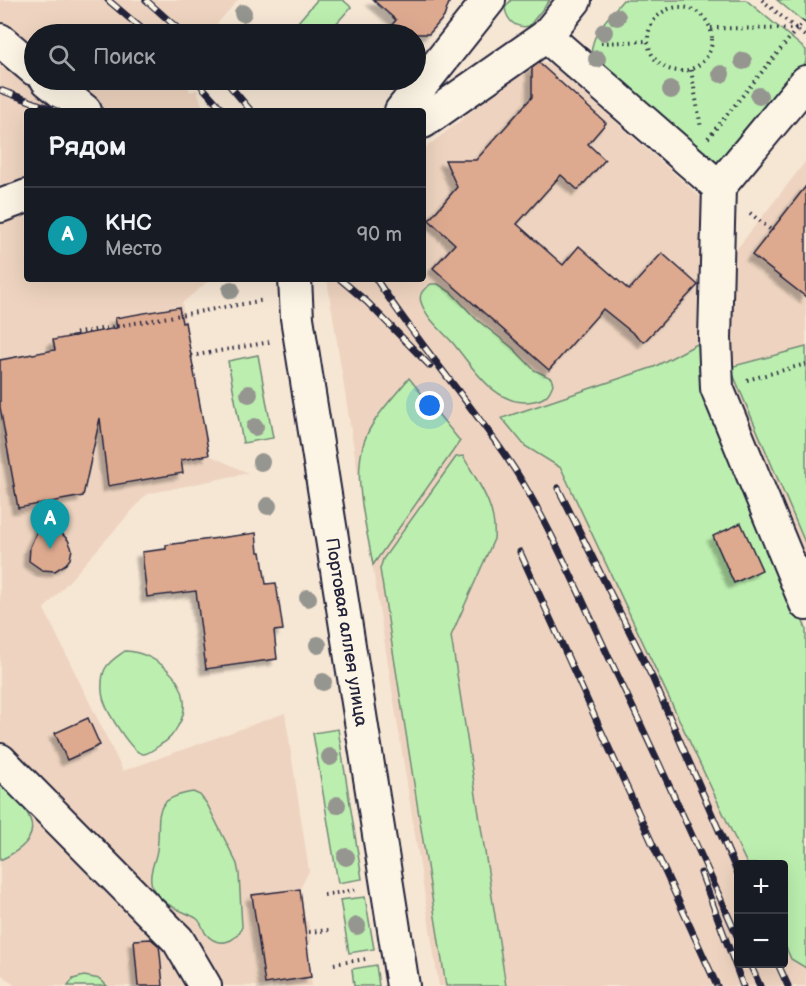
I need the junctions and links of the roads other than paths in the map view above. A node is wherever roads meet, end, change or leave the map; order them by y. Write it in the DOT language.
graph roads {
  1 [pos="489,0"];
  2 [pos="574,0"];
  3 [pos="546,36"];
  4 [pos="0,40"];
  5 [pos="24,60"];
  6 [pos="426,79"];
  7 [pos="806,82"];
  8 [pos="60,90"];
  9 [pos="418,90"];
  10 [pos="81,108"];
  11 [pos="403,108"];
  12 [pos="426,120"];
  13 [pos="719,187"];
  14 [pos="24,197"];
  15 [pos="0,206"];
  16 [pos="295,282"];
  17 [pos="806,604"];
  18 [pos="2,756"];
  19 [pos="205,986"];
  20 [pos="403,986"];
  1 -- 6 [label="street"];
  2 -- 3 [label="street"];
  3 -- 12 [label="street"];
  3 -- 13 [label="street"];
  4 -- 5 [label="street"];
  7 -- 13 [label="street"];
  8 -- 10 [label="street"];
  9 -- 11 [label="street"];
  13 -- 17 [label="street"];
  14 -- 15 [label="street"];
  16 -- 20 [label="street, Портовая аллея улица"];
  18 -- 19 [label="street"];
}
